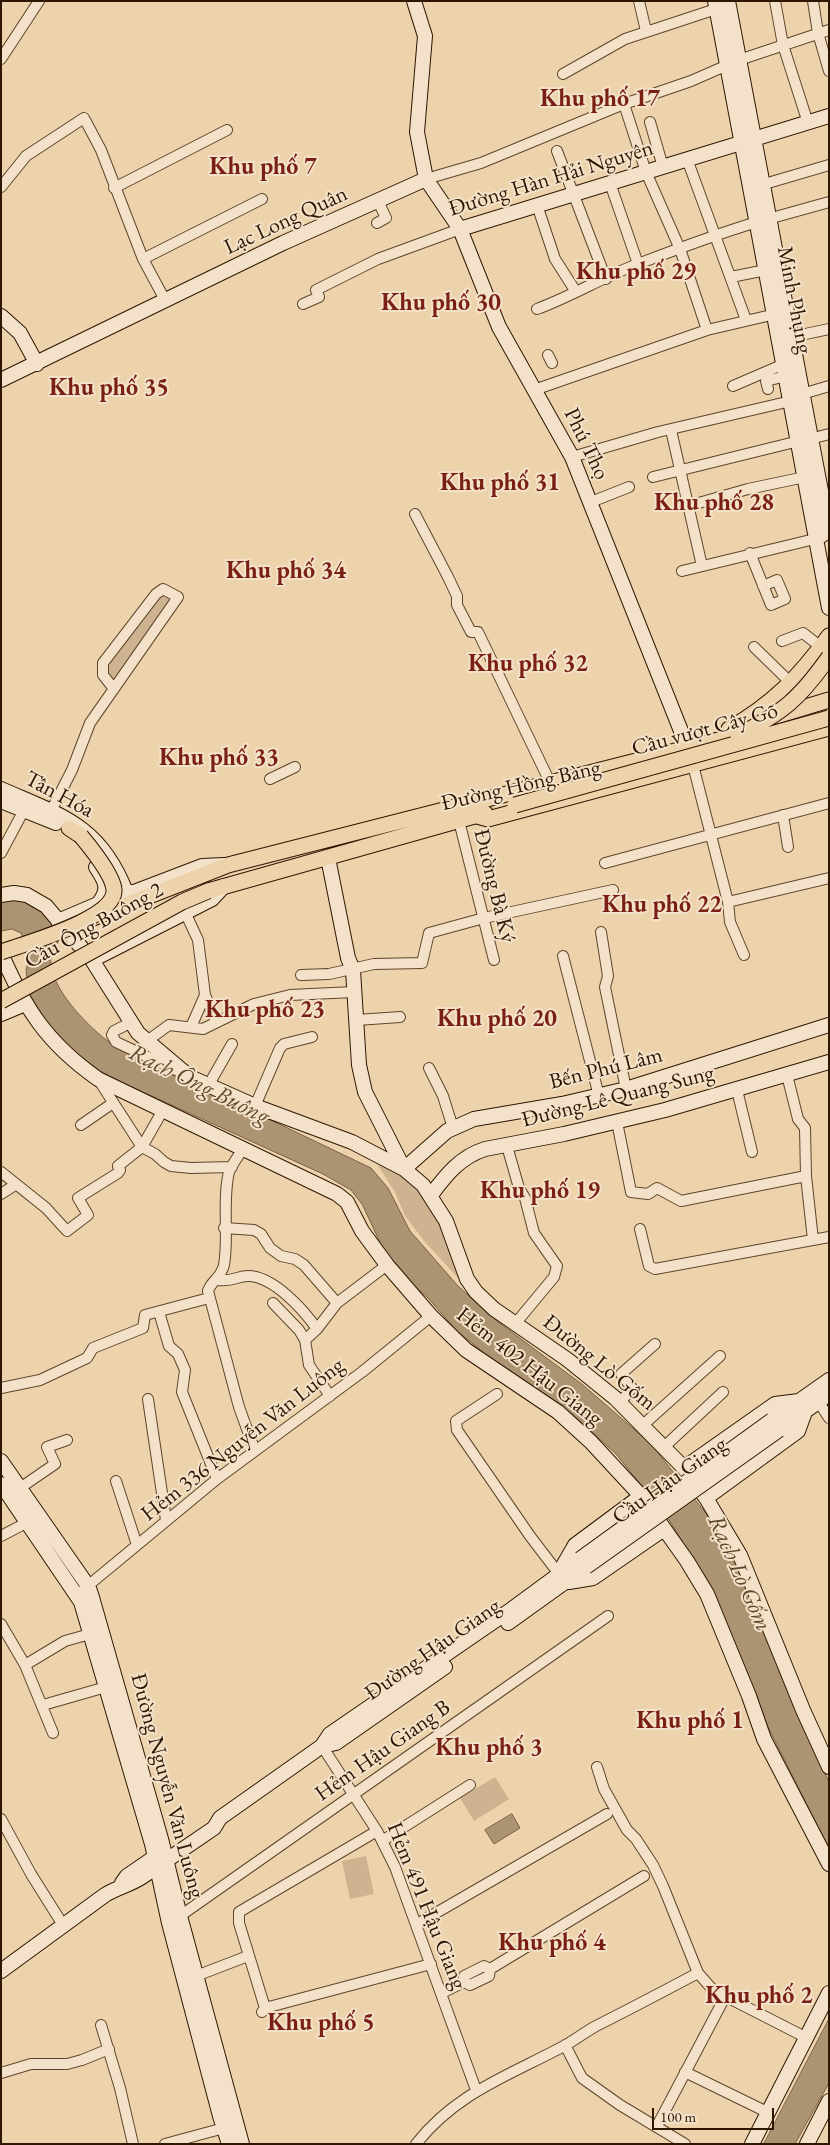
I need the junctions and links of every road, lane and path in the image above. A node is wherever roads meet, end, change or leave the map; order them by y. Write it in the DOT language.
graph roads {
  1 [pos="39,1"];
  2 [pos="414,1"];
  3 [pos="639,1"];
  4 [pos="775,1"];
  5 [pos="813,1"];
  6 [pos="719,4"];
  7 [pos="829,30"];
  8 [pos="646,31"];
  9 [pos="818,33"];
  10 [pos="783,45"];
  11 [pos="1,59"];
  12 [pos="733,62"];
  13 [pos="829,71"];
  14 [pos="563,74"];
  15 [pos="624,104"];
  16 [pos="747,112"];
  17 [pos="829,116"];
  18 [pos="650,122"];
  19 [pos="808,122"];
  20 [pos="227,130"];
  21 [pos="775,132"];
  22 [pos="747,141"];
  23 [pos="557,151"];
  24 [pos="687,159"];
  25 [pos="829,165"];
  26 [pos="662,167"];
  27 [pos="646,172"];
  28 [pos="426,178"];
  29 [pos="610,183"];
  30 [pos="761,185"];
  31 [pos="1,187"];
  32 [pos="114,188"];
  33 [pos="572,194"];
  34 [pos="262,199"];
  35 [pos="378,201"];
  36 [pos="829,202"];
  37 [pos="537,205"];
  38 [pos="763,221"];
  39 [pos="377,223"];
  40 [pos="460,229"];
  41 [pos="715,234"];
  42 [pos="680,249"];
  43 [pos="143,259"];
  44 [pos="638,264"];
  45 [pos="766,270"];
  46 [pos="731,277"];
  47 [pos="606,278"];
  48 [pos="576,292"];
  49 [pos="165,300"];
  50 [pos="303,304"];
  51 [pos="537,309"];
  52 [pos="780,313"];
  53 [pos="1,316"];
  54 [pos="746,320"];
  55 [pos="707,330"];
  56 [pos="829,330"];
  57 [pos="791,337"];
  58 [pos="37,364"];
  59 [pos="785,370"];
  60 [pos="1,380"];
  61 [pos="733,386"];
  62 [pos="829,386"];
  63 [pos="768,389"];
  64 [pos="534,390"];
  65 [pos="796,397"];
  66 [pos="671,430"];
  67 [pos="829,434"];
  68 [pos="804,440"];
  69 [pos="572,457"];
  70 [pos="680,470"];
  71 [pos="653,477"];
  72 [pos="805,478"];
  73 [pos="629,487"];
  74 [pos="591,502"];
  75 [pos="688,506"];
  76 [pos="414,514"];
  77 [pos="825,536"];
  78 [pos="750,554"];
  79 [pos="702,566"];
  80 [pos="682,571"];
  81 [pos="763,586"];
  82 [pos="829,608"];
  83 [pos="782,641"];
  84 [pos="754,646"];
  85 [pos="826,647"];
  86 [pos="790,683"];
  87 [pos="114,689"];
  88 [pos="829,700"];
  89 [pos="829,710"];
  90 [pos="776,716"];
  91 [pos="829,718"];
  92 [pos="829,728"];
  93 [pos="733,732"];
  94 [pos="685,741"];
  95 [pos="783,741"];
  96 [pos="693,766"];
  97 [pos="295,767"];
  98 [pos="546,776"];
  99 [pos="270,779"];
  100 [pos="1,789"];
  101 [pos="514,799"];
  102 [pos="1,801"];
  103 [pos="829,804"];
  104 [pos="476,809"];
  105 [pos="24,810"];
  106 [pos="51,811"];
  107 [pos="783,815"];
  108 [pos="459,821"];
  109 [pos="69,828"];
  110 [pos="710,834"];
  111 [pos="788,847"];
  112 [pos="1,854"];
  113 [pos="328,858"];
  114 [pos="605,863"];
  115 [pos="228,864"];
  116 [pos="829,878"];
  117 [pos="224,886"];
  118 [pos="613,890"];
  119 [pos="208,891"];
  120 [pos="130,892"];
  121 [pos="1,895"];
  122 [pos="728,902"];
  123 [pos="94,910"];
  124 [pos="185,912"];
  125 [pos="484,918"];
  126 [pos="58,921"];
  127 [pos="602,932"];
  128 [pos="1,952"];
  129 [pos="744,955"];
  130 [pos="563,956"];
  131 [pos="92,960"];
  132 [pos="494,960"];
  133 [pos="353,970"];
  134 [pos="301,975"];
  135 [pos="354,992"];
  136 [pos="205,995"];
  137 [pos="1,1001"];
  138 [pos="25,1004"];
  139 [pos="1,1014"];
  140 [pos="400,1017"];
  141 [pos="357,1020"];
  142 [pos="216,1021"];
  143 [pos="130,1023"];
  144 [pos="829,1025"];
  145 [pos="191,1027"];
  146 [pos="312,1037"];
  147 [pos="147,1041"];
  148 [pos="232,1044"];
  149 [pos="829,1062"];
  150 [pos="429,1068"];
  151 [pos="787,1075"];
  152 [pos="190,1077"];
  153 [pos="98,1079"];
  154 [pos="208,1086"];
  155 [pos="626,1089"];
  156 [pos="737,1090"];
  157 [pos="600,1096"];
  158 [pos="113,1103"];
  159 [pos="255,1106"];
  160 [pos="163,1110"];
  161 [pos="617,1122"];
  162 [pos="81,1125"];
  163 [pos="453,1128"];
  164 [pos="507,1146"];
  165 [pos="142,1147"];
  166 [pos="243,1148"];
  167 [pos="752,1152"];
  168 [pos="232,1167"];
  169 [pos="404,1169"];
  170 [pos="1,1172"];
  171 [pos="806,1176"];
  172 [pos="15,1185"];
  173 [pos="1,1194"];
  174 [pos="431,1195"];
  175 [pos="224,1228"];
  176 [pos="640,1229"];
  177 [pos="829,1237"];
  178 [pos="813,1240"];
  179 [pos="387,1265"];
  180 [pos="218,1280"];
  181 [pos="209,1298"];
  182 [pos="273,1303"];
  183 [pos="337,1303"];
  184 [pos="159,1312"];
  185 [pos="431,1316"];
  186 [pos="515,1324"];
  187 [pos="317,1329"];
  188 [pos="305,1340"];
  189 [pos="655,1344"];
  190 [pos="720,1356"];
  191 [pos="829,1380"];
  192 [pos="1,1388"];
  193 [pos="723,1392"];
  194 [pos="498,1394"];
  195 [pos="330,1396"];
  196 [pos="823,1398"];
  197 [pos="148,1399"];
  198 [pos="620,1403"];
  199 [pos="803,1405"];
  200 [pos="829,1418"];
  201 [pos="643,1425"];
  202 [pos="67,1440"];
  203 [pos="664,1446"];
  204 [pos="256,1451"];
  205 [pos="1,1461"];
  206 [pos="684,1468"];
  207 [pos="217,1479"];
  208 [pos="116,1481"];
  209 [pos="1,1484"];
  210 [pos="20,1488"];
  211 [pos="641,1496"];
  212 [pos="706,1498"];
  213 [pos="166,1520"];
  214 [pos="28,1522"];
  215 [pos="664,1529"];
  216 [pos="1,1536"];
  217 [pos="137,1545"];
  218 [pos="583,1563"];
  219 [pos="562,1578"];
  220 [pos="83,1590"];
  221 [pos="608,1616"];
  222 [pos="1,1624"];
  223 [pos="90,1634"];
  224 [pos="25,1665"];
  225 [pos="106,1687"];
  226 [pos="43,1706"];
  227 [pos="53,1733"];
  228 [pos="322,1746"];
  229 [pos="597,1767"];
  230 [pos="829,1767"];
  231 [pos="470,1785"];
  232 [pos="354,1795"];
  233 [pos="607,1814"];
  234 [pos="2,1822"];
  235 [pos="377,1831"];
  236 [pos="382,1841"];
  237 [pos="161,1858"];
  238 [pos="829,1864"];
  239 [pos="644,1876"];
  240 [pos="180,1916"];
  241 [pos="417,1924"];
  242 [pos="63,1925"];
  243 [pos="248,1956"];
  244 [pos="431,1964"];
  245 [pos="1,1971"];
  246 [pos="698,1973"];
  247 [pos="196,1976"];
  248 [pos="442,1994"];
  249 [pos="829,1994"];
  250 [pos="725,1998"];
  251 [pos="101,2025"];
  252 [pos="807,2038"];
  253 [pos="565,2045"];
  254 [pos="109,2049"];
  255 [pos="684,2072"];
  256 [pos="1,2073"];
  257 [pos="476,2090"];
  258 [pos="829,2101"];
  259 [pos="769,2113"];
  260 [pos="230,2126"];
  261 [pos="657,2126"];
  262 [pos="240,2143"];
  263 [pos="133,2144"];
  264 [pos="165,2144"];
  265 [pos="416,2144"];
  266 [pos="684,2144"];
  267 [pos="752,2144"];
  268 [pos="807,2144"];
  1 -- 11 [label="street"];
  2 -- 28 [label="street"];
  3 -- 8 [label="street"];
  4 -- 10 [label="street"];
  5 -- 9 [label="street"];
  6 -- 8 [label="street"];
  6 -- 12 [label="street, Minh Phụng"];
  7 -- 9 [label="street"];
  8 -- 14 [label="street"];
  9 -- 10 [label="street"];
  9 -- 13 [label="street"];
  10 -- 12 [label="street"];
  10 -- 19 [label="street"];
  12 -- 15 [label="street"];
  12 -- 16 [label="street, Minh Phụng"];
  12 -- 22 [label="street, Minh Phụng"];
  15 -- 27 [label="street"];
  15 -- 28 [label="street"];
  16 -- 21 [label="street"];
  16 -- 22 [label="street, Minh Phụng"];
  17 -- 19 [label="street, Đường Hàn Hải Nguyên"];
  18 -- 26 [label="street"];
  19 -- 21 [label="street, Đường Hàn Hải Nguyên"];
  20 -- 32 [label="street"];
  21 -- 22 [label="street, Đường Hàn Hải Nguyên"];
  22 -- 24 [label="street, Đường Hàn Hải Nguyên"];
  22 -- 30 [label="street, Minh Phụng"];
  22 -- 38 [label="street, Minh Phụng"];
  23 -- 33 [label="street"];
  24 -- 26 [label="street, Đường Hàn Hải Nguyên"];
  24 -- 41 [label="street"];
  25 -- 30 [label="street"];
  26 -- 27 [label="street, Đường Hàn Hải Nguyên"];
  27 -- 29 [label="street, Đường Hàn Hải Nguyên"];
  27 -- 42 [label="street"];
  28 -- 35 [label="street, Lạc Long Quân"];
  28 -- 40 [label="street, Phú Thọ"];
  29 -- 33 [label="street, Đường Hàn Hải Nguyên"];
  29 -- 44 [label="street"];
  30 -- 38 [label="street, Minh Phụng"];
  31 -- 32 [label="street"];
  32 -- 43 [label="street"];
  33 -- 37 [label="street, Đường Hàn Hải Nguyên"];
  33 -- 47 [label="street"];
  34 -- 43 [label="street"];
  35 -- 39 [label="street"];
  35 -- 49 [label="street, Lạc Long Quân"];
  36 -- 38 [label="street"];
  37 -- 40 [label="street, Đường Hàn Hải Nguyên"];
  37 -- 48 [label="street"];
  38 -- 41 [label="street"];
  38 -- 45 [label="street, Minh Phụng"];
  38 -- 52 [label="street, Minh Phụng"];
  40 -- 50 [label="street, Đường Hàn Hải Nguyên"];
  40 -- 64 [label="street, Phú Thọ"];
  41 -- 42 [label="street"];
  41 -- 46 [label="street"];
  42 -- 44 [label="street"];
  42 -- 55 [label="street"];
  43 -- 49 [label="street"];
  44 -- 47 [label="street"];
  45 -- 46 [label="street"];
  45 -- 52 [label="street, Minh Phụng"];
  46 -- 54 [label="street"];
  47 -- 48 [label="street"];
  48 -- 51 [label="street"];
  49 -- 58 [label="street, Lạc Long Quân"];
  52 -- 54 [label="street"];
  52 -- 57 [label="street, Minh Phụng"];
  52 -- 59 [label="street, Minh Phụng"];
  53 -- 58 [label="street"];
  54 -- 55 [label="street"];
  55 -- 64 [label="street"];
  56 -- 57 [label="street"];
  57 -- 65 [label="street, Minh Phụng"];
  58 -- 60 [label="street, Lạc Long Quân"];
  59 -- 61 [label="street"];
  59 -- 63 [label="street"];
  59 -- 65 [label="street, Minh Phụng"];
  62 -- 65 [label="street"];
  64 -- 69 [label="street, Phú Thọ"];
  65 -- 66 [label="street"];
  65 -- 68 [label="street, Minh Phụng"];
  66 -- 69 [label="street"];
  66 -- 70 [label="street"];
  67 -- 68 [label="street"];
  68 -- 70 [label="street"];
  68 -- 72 [label="street, Minh Phụng"];
  68 -- 77 [label="street, Minh Phụng"];
  69 -- 74 [label="street, Phú Thọ"];
  70 -- 71 [label="street"];
  70 -- 75 [label="street"];
  72 -- 75 [label="street"];
  72 -- 77 [label="street, Minh Phụng"];
  73 -- 74 [label="street"];
  74 -- 94 [label="street, Phú Thọ"];
  75 -- 79 [label="street"];
  76 -- 98 [label="street"];
  77 -- 78 [label="street"];
  77 -- 82 [label="street, Minh Phụng"];
  78 -- 79 [label="street"];
  78 -- 81 [label="street"];
  79 -- 80 [label="street"];
  83 -- 85 [label="street"];
  84 -- 86 [label="street"];
  85 -- 86 [label="main road"];
  85 -- 93 [label="main road, Cầu vượt Cây Gõ, bridge"];
  86 -- 93 [label="main road"];
  87 -- 87 [label="street"];
  87 -- 106 [label="street"];
  88 -- 90 [label="main road, Đường Hồng Bàng"];
  89 -- 93 [label="main road, Cầu vượt Cây Gõ, bridge"];
  90 -- 93 [label="main road, Đường Hồng Bàng"];
  90 -- 95 [label="main road"];
  91 -- 101 [label="main road, Cầu vượt Cây Gõ, bridge"];
  92 -- 95 [label="main road, Đường Hồng Bàng"];
  93 -- 94 [label="main road, Đường Hồng Bàng"];
  93 -- 101 [label="main road, Cầu vượt Cây Gõ"];
  94 -- 98 [label="main road, Đường Hồng Bàng"];
  95 -- 96 [label="main road, Đường Hồng Bàng"];
  96 -- 104 [label="main road, Đường Hồng Bàng"];
  96 -- 110 [label="street"];
  97 -- 99 [label="street"];
  98 -- 104 [label="main road, Đường Hồng Bàng"];
  100 -- 106 [label="street, Tân Hóa"];
  101 -- 104 [label="main road, Cầu vượt Cây Gõ"];
  102 -- 105 [label="street, Tân Hóa"];
  103 -- 107 [label="street"];
  104 -- 108 [label="main road, Đường Hồng Bàng"];
  104 -- 115 [label="main road, Đường Hồng Bàng"];
  105 -- 109 [label="street, Tân Hóa"];
  105 -- 112 [label="street"];
  106 -- 120 [label="street, Tân Hóa"];
  107 -- 110 [label="street"];
  107 -- 111 [label="street"];
  108 -- 113 [label="main road, Đường Hồng Bàng"];
  108 -- 125 [label="street, Đường Bà Ký"];
  109 -- 123 [label="street, Tân Hóa"];
  109 -- 123 [label="main road, bridge"];
  110 -- 114 [label="street"];
  110 -- 122 [label="street"];
  113 -- 117 [label="main road, Đường Hồng Bàng"];
  113 -- 133 [label="street"];
  115 -- 120 [label="street, Đường Hồng Bàng"];
  115 -- 123 [label="main road, Đường Hồng Bàng"];
  116 -- 122 [label="street"];
  117 -- 119 [label="main road, Đường Hồng Bàng"];
  117 -- 124 [label="street, Đường Hồng Bàng"];
  118 -- 125 [label="street"];
  119 -- 137 [label="main road, Cầu Ông Buông 2, bridge"];
  120 -- 123 [label="street, Đường Hồng Bàng"];
  121 -- 126 [label="street"];
  122 -- 129 [label="street"];
  123 -- 126 [label="street, Đường Hồng Bàng"];
  123 -- 128 [label="main road, Đường Hồng Bàng, bridge"];
  124 -- 131 [label="street, Đường Hồng Bàng"];
  124 -- 136 [label="street"];
  125 -- 132 [label="street, Đường Bà Ký"];
  125 -- 133 [label="street"];
  126 -- 131 [label="street"];
  127 -- 155 [label="street"];
  128 -- 138 [label="street, Hẻm 402 Hậu Giang"];
  130 -- 157 [label="street"];
  131 -- 143 [label="street"];
  133 -- 134 [label="street"];
  133 -- 135 [label="street"];
  135 -- 141 [label="street"];
  135 -- 142 [label="street"];
  136 -- 142 [label="street"];
  136 -- 145 [label="street"];
  138 -- 139 [label="street"];
  138 -- 153 [label="street, Hẻm 402 Hậu Giang"];
  140 -- 141 [label="street"];
  141 -- 169 [label="street"];
  142 -- 145 [label="street"];
  143 -- 147 [label="street"];
  143 -- 152 [label="street"];
  144 -- 155 [label="street, Bến Phú Lâm"];
  145 -- 147 [label="street"];
  146 -- 159 [label="street"];
  147 -- 152 [label="street"];
  148 -- 154 [label="street"];
  149 -- 151 [label="street, Đường Lê Quang Sung"];
  150 -- 163 [label="street"];
  151 -- 156 [label="street, Đường Lê Quang Sung"];
  151 -- 171 [label="street"];
  152 -- 154 [label="street"];
  153 -- 158 [label="street"];
  153 -- 160 [label="street, Hẻm 402 Hậu Giang"];
  154 -- 159 [label="street"];
  155 -- 157 [label="street, Bến Phú Lâm"];
  156 -- 161 [label="street, Đường Lê Quang Sung"];
  156 -- 167 [label="street"];
  157 -- 163 [label="street, Bến Phú Lâm"];
  158 -- 162 [label="street"];
  158 -- 165 [label="street"];
  159 -- 169 [label="street"];
  160 -- 165 [label="street"];
  160 -- 166 [label="street, Hẻm 402 Hậu Giang"];
  161 -- 164 [label="street, Đường Lê Quang Sung"];
  161 -- 171 [label="street"];
  163 -- 169 [label="street, Bến Phú Lâm"];
  164 -- 174 [label="street, Đường Lê Quang Sung"];
  164 -- 186 [label="street"];
  165 -- 168 [label="street"];
  165 -- 172 [label="street"];
  166 -- 168 [label="street"];
  166 -- 179 [label="street, Hẻm 402 Hậu Giang"];
  168 -- 175 [label="street"];
  169 -- 174 [label="street, Đường Lò Gốm"];
  170 -- 172 [label="street"];
  171 -- 178 [label="street"];
  172 -- 173 [label="street"];
  174 -- 186 [label="street, Đường Lò Gốm"];
  175 -- 180 [label="street"];
  175 -- 183 [label="street"];
  176 -- 178 [label="street"];
  177 -- 178 [label="street"];
  179 -- 183 [label="street"];
  179 -- 185 [label="street, Hẻm 402 Hậu Giang"];
  180 -- 181 [label="street"];
  180 -- 187 [label="street"];
  181 -- 184 [label="street"];
  181 -- 204 [label="street"];
  182 -- 188 [label="street"];
  183 -- 187 [label="street"];
  184 -- 192 [label="street"];
  184 -- 207 [label="street"];
  185 -- 195 [label="street, Hẻm 336 Nguyễn Văn Luông"];
  185 -- 211 [label="street, Hẻm 402 Hậu Giang"];
  186 -- 198 [label="street, Đường Lò Gốm"];
  187 -- 188 [label="street"];
  188 -- 195 [label="street"];
  189 -- 198 [label="street"];
  190 -- 201 [label="street"];
  191 -- 199 [label="street"];
  193 -- 203 [label="street"];
  194 -- 219 [label="street"];
  195 -- 204 [label="street, Hẻm 336 Nguyễn Văn Luông"];
  196 -- 199 [label="street"];
  196 -- 200 [label="street"];
  197 -- 213 [label="street"];
  198 -- 201 [label="street, Đường Lò Gốm"];
  199 -- 206 [label="street"];
  199 -- 212 [label="street"];
  199 -- 218 [label="street, Cầu Hậu Giang, bridge"];
  201 -- 203 [label="street, Đường Lò Gốm"];
  202 -- 210 [label="street"];
  203 -- 206 [label="street, Đường Lò Gốm"];
  204 -- 207 [label="street, Hẻm 336 Nguyễn Văn Luông"];
  205 -- 210 [label="street, Đường Nguyễn Văn Luông"];
  206 -- 212 [label="street, Đường Lò Gốm"];
  207 -- 213 [label="street, Hẻm 336 Nguyễn Văn Luông"];
  208 -- 217 [label="street"];
  209 -- 214 [label="street, Đường Nguyễn Văn Luông"];
  210 -- 220 [label="street, Đường Nguyễn Văn Luông"];
  211 -- 215 [label="street, Hẻm 402 Hậu Giang"];
  211 -- 219 [label="street, Đường Hậu Giang"];
  212 -- 230 [label="street, Đường Lò Gốm"];
  213 -- 217 [label="street, Hẻm 336 Nguyễn Văn Luông"];
  214 -- 216 [label="street"];
  214 -- 220 [label="street, Đường Nguyễn Văn Luông"];
  215 -- 219 [label="street, Đường Hậu Giang"];
  215 -- 238 [label="street, Hẻm 402 Hậu Giang"];
  217 -- 220 [label="street, Hẻm 336 Nguyễn Văn Luông"];
  218 -- 219 [label="street, Đường Hậu Giang"];
  219 -- 228 [label="street, Đường Hậu Giang"];
  220 -- 223 [label="street, Đường Nguyễn Văn Luông"];
  220 -- 237 [label="street, Đường Nguyễn Văn Luông"];
  221 -- 232 [label="street, Hẻm Hậu Giang B"];
  222 -- 224 [label="street"];
  223 -- 224 [label="street"];
  223 -- 225 [label="street, Đường Nguyễn Văn Luông"];
  224 -- 226 [label="street"];
  225 -- 226 [label="street"];
  225 -- 237 [label="street, Đường Nguyễn Văn Luông"];
  226 -- 227 [label="street"];
  228 -- 232 [label="street, Hẻm 491 Hậu Giang"];
  228 -- 237 [label="street, Đường Hậu Giang"];
  229 -- 246 [label="street"];
  231 -- 236 [label="street"];
  232 -- 235 [label="street, Hẻm 491 Hậu Giang"];
  232 -- 240 [label="street, Hẻm Hậu Giang B"];
  233 -- 241 [label="street"];
  234 -- 242 [label="street"];
  235 -- 236 [label="street, Hẻm 491 Hậu Giang"];
  235 -- 243 [label="street"];
  236 -- 241 [label="street, Hẻm 491 Hậu Giang"];
  237 -- 240 [label="street, Đường Nguyễn Văn Luông"];
  237 -- 242 [label="street, Đường Hậu Giang"];
  237 -- 260 [label="street, Đường Nguyễn Văn Luông"];
  239 -- 248 [label="street"];
  240 -- 247 [label="street, Đường Nguyễn Văn Luông"];
  241 -- 244 [label="street, Hẻm 491 Hậu Giang"];
  242 -- 245 [label="street, Đường Hậu Giang"];
  243 -- 244 [label="street"];
  243 -- 247 [label="street"];
  244 -- 248 [label="street, Hẻm 491 Hậu Giang"];
  246 -- 250 [label="street"];
  246 -- 253 [label="street"];
  247 -- 260 [label="street, Đường Nguyễn Văn Luông"];
  248 -- 257 [label="street, Hẻm 491 Hậu Giang"];
  249 -- 252 [label="street"];
  250 -- 252 [label="street"];
  250 -- 255 [label="street"];
  251 -- 254 [label="street"];
  252 -- 259 [label="street"];
  253 -- 257 [label="street"];
  253 -- 261 [label="street"];
  254 -- 256 [label="street"];
  254 -- 263 [label="street"];
  255 -- 259 [label="street"];
  255 -- 261 [label="street"];
  257 -- 265 [label="street"];
  258 -- 268 [label="street"];
  259 -- 267 [label="street"];
  260 -- 262 [label="street, Đường Nguyễn Văn Luông"];
  260 -- 264 [label="street"];
  261 -- 266 [label="street"];
}
